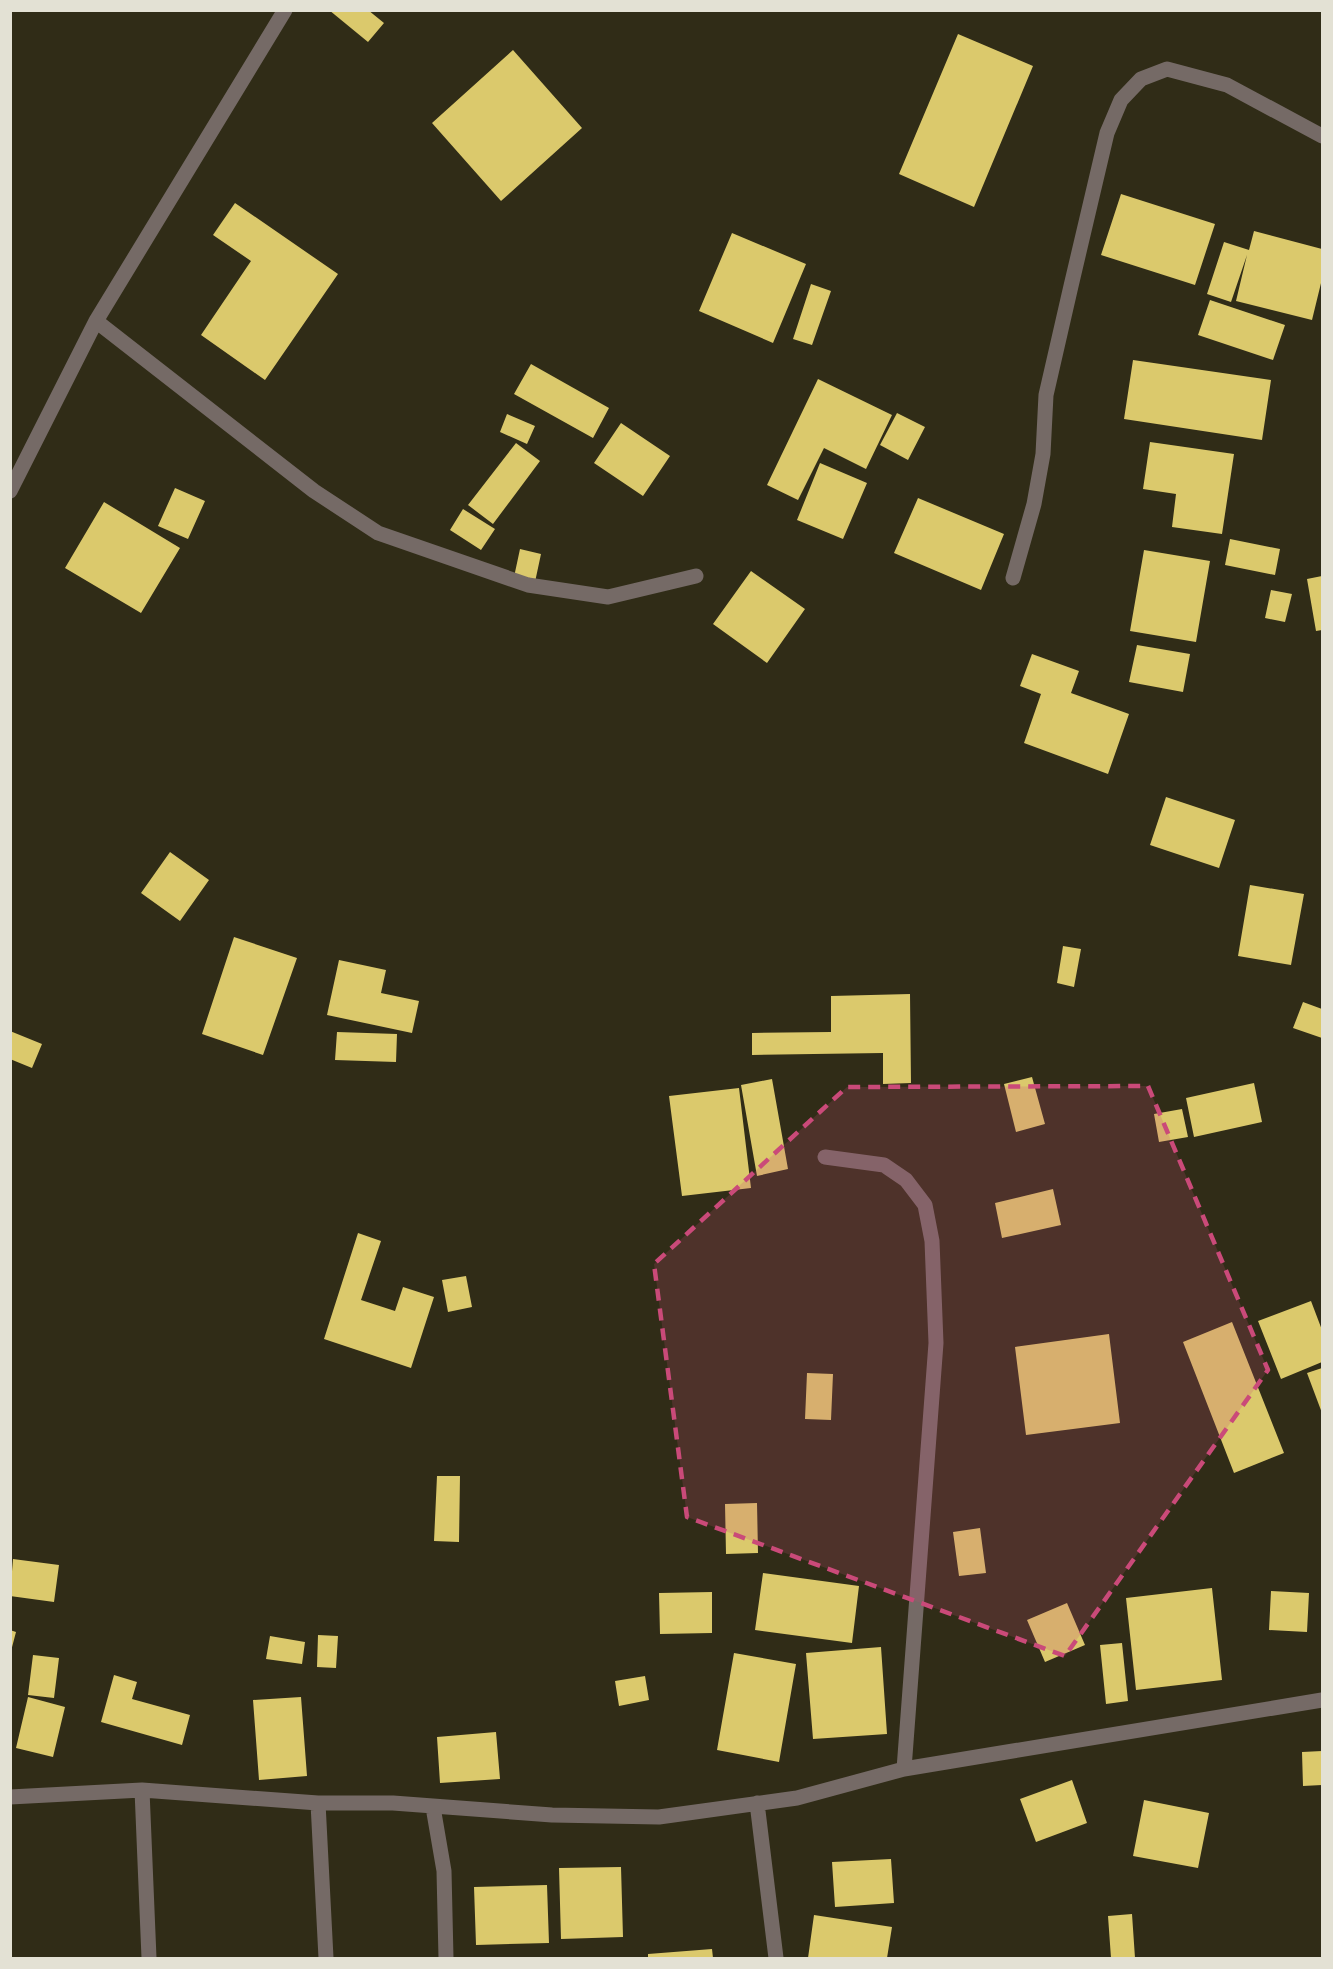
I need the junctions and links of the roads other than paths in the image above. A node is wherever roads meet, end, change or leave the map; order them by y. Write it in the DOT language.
graph roads {
  1 [pos="285,10"];
  2 [pos="1323,136"];
  3 [pos="96,321"];
  4 [pos="10,491"];
  5 [pos="696,576"];
  6 [pos="1013,578"];
  7 [pos="825,1157"];
  8 [pos="1323,1700"];
  9 [pos="904,1769"];
  10 [pos="142,1791"];
  11 [pos="10,1797"];
  12 [pos="318,1803"];
  13 [pos="757,1803"];
  14 [pos="433,1807"];
  15 [pos="148,1959"];
  16 [pos="326,1959"];
  17 [pos="446,1959"];
  18 [pos="776,1959"];
  1 -- 3 [label="street"];
  2 -- 6 [label="street"];
  3 -- 4 [label="street"];
  3 -- 5 [label="street"];
  7 -- 9 [label="street"];
  8 -- 9 [label="street"];
  9 -- 13 [label="street"];
  10 -- 11 [label="street"];
  10 -- 12 [label="street"];
  10 -- 15 [label="street"];
  12 -- 14 [label="street"];
  12 -- 16 [label="street"];
  13 -- 14 [label="street"];
  13 -- 18 [label="street"];
  14 -- 17 [label="street"];
}
